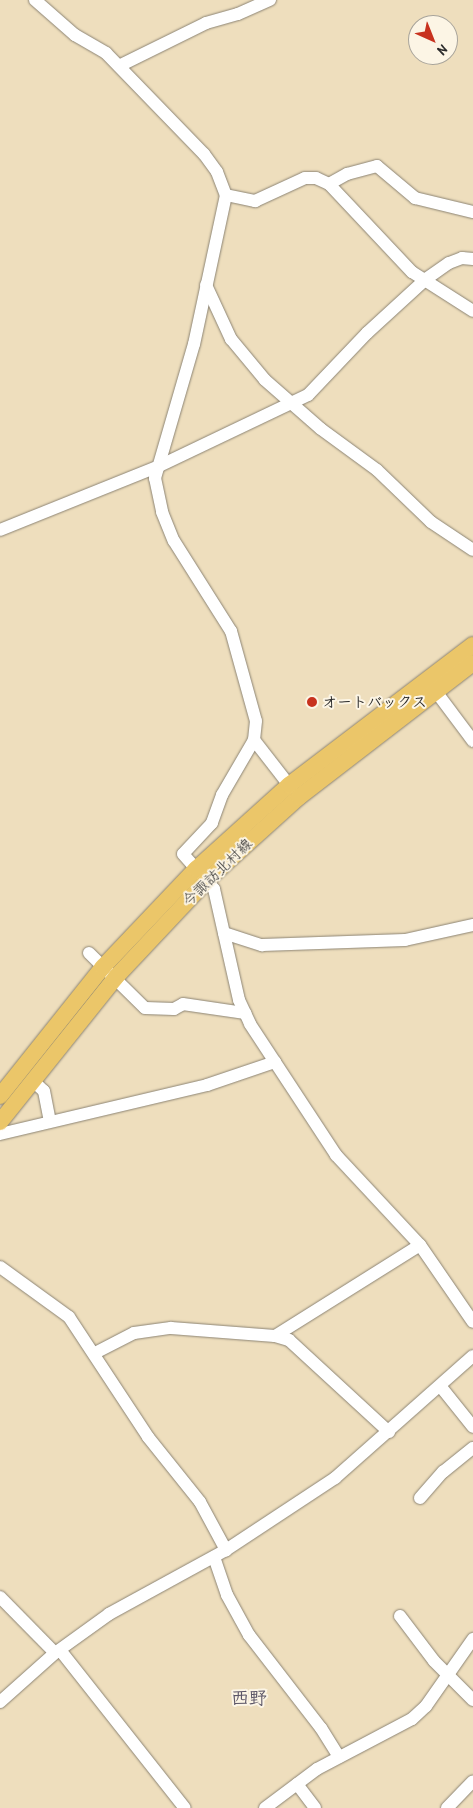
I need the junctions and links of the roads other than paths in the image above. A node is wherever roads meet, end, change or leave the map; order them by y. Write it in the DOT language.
graph roads {
  1 [pos="34,0"];
  2 [pos="270,0"];
  3 [pos="119,66"];
  4 [pos="329,184"];
  5 [pos="226,195"];
  6 [pos="473,212"];
  7 [pos="473,258"];
  8 [pos="426,279"];
  9 [pos="206,285"];
  10 [pos="473,311"];
  11 [pos="292,403"];
  12 [pos="157,467"];
  13 [pos="0,530"];
  14 [pos="473,550"];
  15 [pos="473,645"];
  16 [pos="473,663"];
  17 [pos="431,685"];
  18 [pos="254,740"];
  19 [pos="473,741"];
  20 [pos="290,785"];
  21 [pos="201,874"];
  22 [pos="473,925"];
  23 [pos="224,933"];
  24 [pos="89,953"];
  25 [pos="110,972"];
  26 [pos="244,1013"];
  27 [pos="275,1062"];
  28 [pos="32,1080"];
  29 [pos="0,1096"];
  30 [pos="50,1121"];
  31 [pos="0,1122"];
  32 [pos="0,1134"];
  33 [pos="420,1246"];
  34 [pos="0,1267"];
  35 [pos="473,1322"];
  36 [pos="275,1336"];
  37 [pos="95,1353"];
  38 [pos="473,1356"];
  39 [pos="441,1387"];
  40 [pos="473,1427"];
  41 [pos="389,1432"];
  42 [pos="473,1448"];
  43 [pos="420,1498"];
  44 [pos="226,1550"];
  45 [pos="214,1557"];
  46 [pos="0,1597"];
  47 [pos="400,1616"];
  48 [pos="473,1639"];
  49 [pos="58,1651"];
  50 [pos="447,1674"];
  51 [pos="473,1700"];
  52 [pos="0,1702"];
  53 [pos="339,1757"];
  54 [pos="473,1781"];
  55 [pos="297,1784"];
  56 [pos="186,1808"];
  57 [pos="265,1808"];
  58 [pos="315,1808"];
  59 [pos="447,1808"];
  1 -- 3 [label="street"];
  2 -- 3 [label="street"];
  3 -- 5 [label="street"];
  4 -- 5 [label="street"];
  4 -- 6 [label="street"];
  4 -- 8 [label="street"];
  5 -- 9 [label="street"];
  7 -- 8 [label="street"];
  8 -- 10 [label="street"];
  8 -- 11 [label="street"];
  9 -- 11 [label="street"];
  9 -- 12 [label="street"];
  11 -- 12 [label="street"];
  11 -- 14 [label="street"];
  12 -- 13 [label="street"];
  12 -- 18 [label="street"];
  15 -- 17 [label="main road, 今諏訪北村線"];
  16 -- 17 [label="main road, 今諏訪北村線"];
  17 -- 19 [label="street"];
  17 -- 20 [label="main road, 今諏訪北村線"];
  17 -- 21 [label="main road, 今諏訪北村線"];
  18 -- 20 [label="street"];
  18 -- 21 [label="street"];
  20 -- 21 [label="main road, 今諏訪北村線"];
  21 -- 23 [label="street"];
  21 -- 25 [label="main road, 今諏訪北村線"];
  22 -- 23 [label="street"];
  23 -- 26 [label="street"];
  24 -- 25 [label="street"];
  25 -- 26 [label="street"];
  25 -- 28 [label="main road, 今諏訪北村線"];
  25 -- 29 [label="main road, 今諏訪北村線"];
  26 -- 27 [label="street"];
  27 -- 30 [label="street"];
  27 -- 33 [label="street"];
  28 -- 30 [label="street"];
  28 -- 31 [label="main road, 今諏訪北村線"];
  30 -- 32 [label="street"];
  33 -- 35 [label="street"];
  33 -- 36 [label="street"];
  34 -- 37 [label="street"];
  36 -- 37 [label="street"];
  36 -- 41 [label="street"];
  37 -- 44 [label="street"];
  38 -- 39 [label="street"];
  39 -- 40 [label="street"];
  39 -- 41 [label="street"];
  41 -- 44 [label="street"];
  42 -- 43 [label="street"];
  44 -- 45 [label="street"];
  45 -- 49 [label="street"];
  45 -- 53 [label="street"];
  46 -- 49 [label="street"];
  47 -- 50 [label="street"];
  48 -- 50 [label="street"];
  49 -- 52 [label="street"];
  49 -- 56 [label="street"];
  50 -- 51 [label="street"];
  50 -- 53 [label="street"];
  53 -- 55 [label="street"];
  54 -- 59 [label="street"];
  55 -- 57 [label="street"];
  55 -- 58 [label="street"];
}
